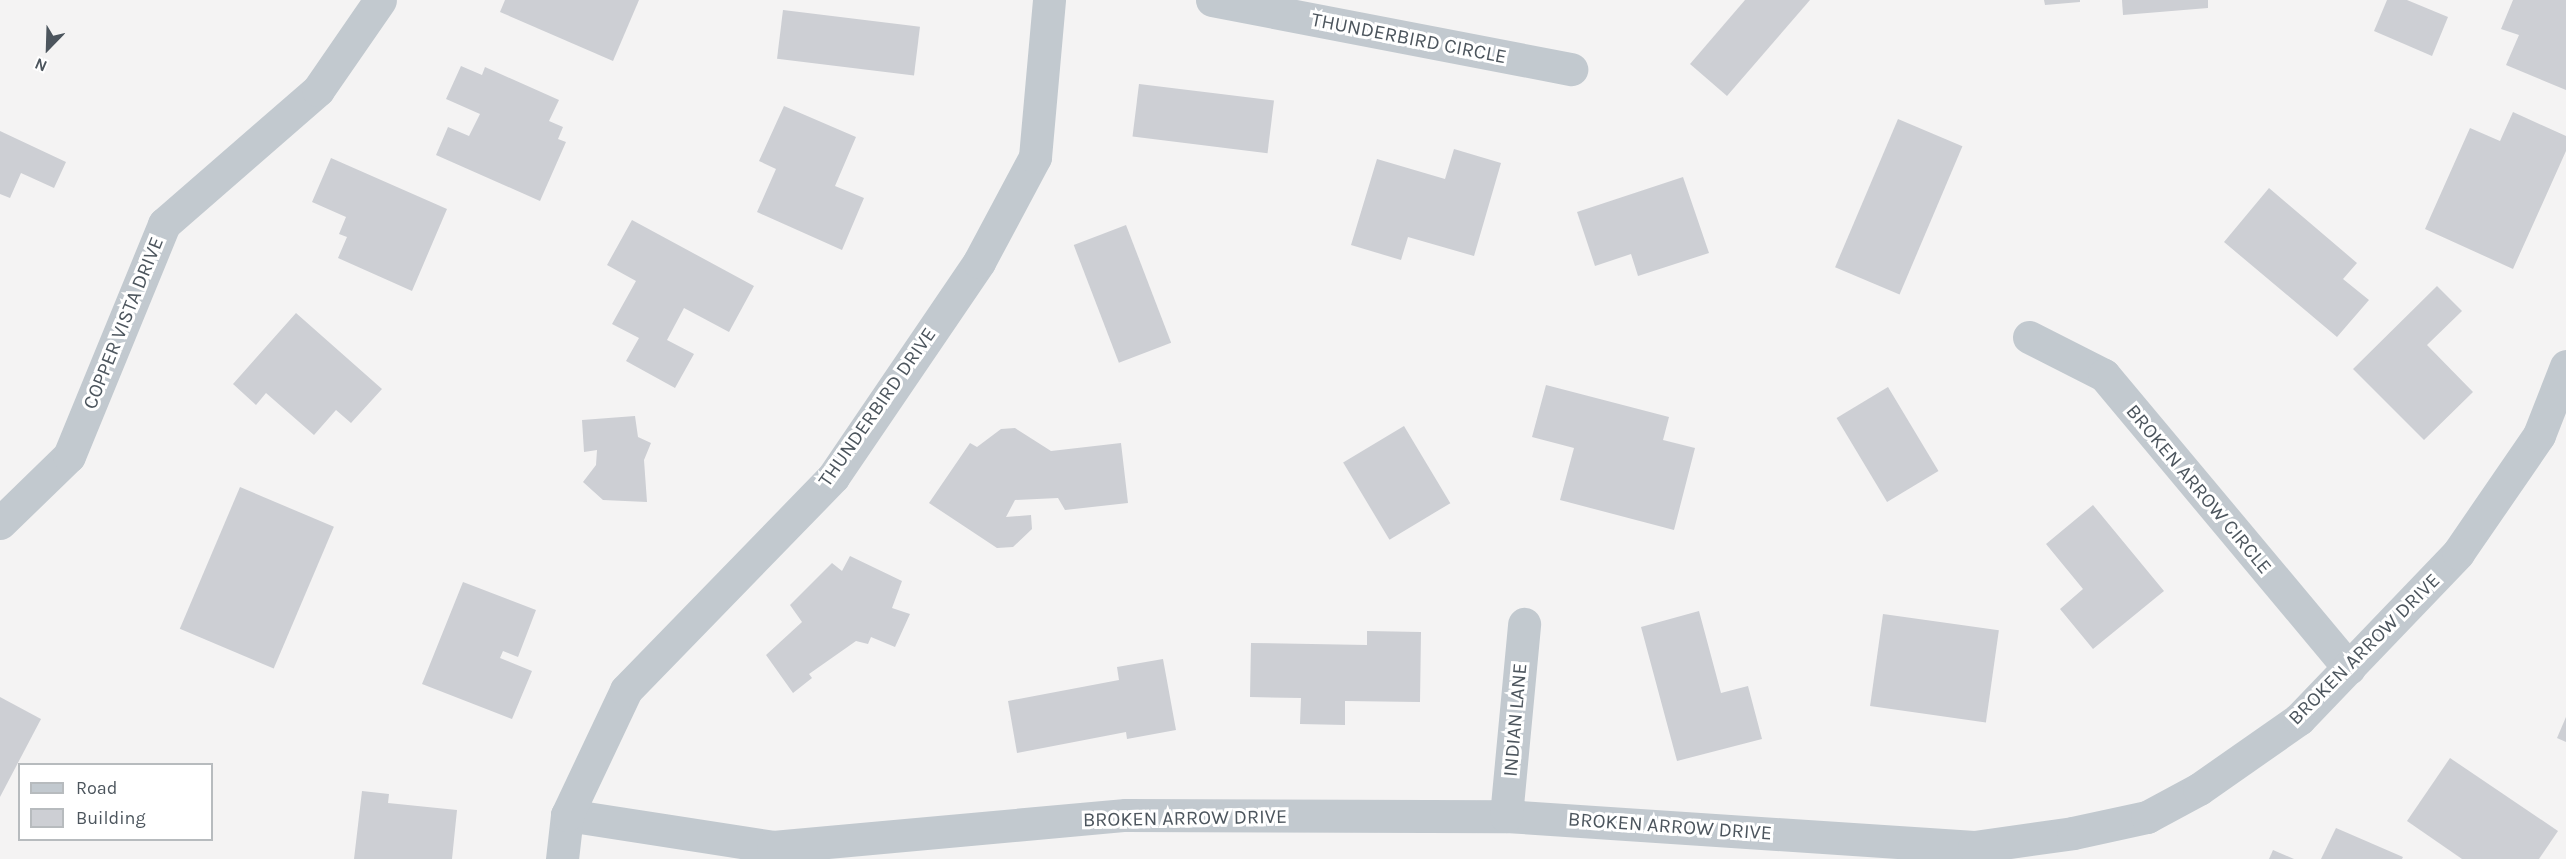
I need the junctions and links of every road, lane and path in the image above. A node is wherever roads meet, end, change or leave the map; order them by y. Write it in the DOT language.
graph roads {
  1 [pos="380,0"];
  2 [pos="1050,0"];
  3 [pos="1212,0"];
  4 [pos="1571,69"];
  5 [pos="2028,336"];
  6 [pos="2566,366"];
  7 [pos="0,523"];
  8 [pos="1524,624"];
  9 [pos="2349,668"];
  10 [pos="567,815"];
  11 [pos="1506,816"];
  12 [pos="1974,853"];
  13 [pos="562,859"];
  1 -- 7 [label="street, COPPER VISTA DRIVE"];
  2 -- 10 [label="street, THUNDERBIRD DRIVE"];
  3 -- 4 [label="street, THUNDERBIRD CIRCLE"];
  5 -- 9 [label="street, BROKEN ARROW CIRCLE"];
  6 -- 9 [label="street, BROKEN ARROW DRIVE"];
  8 -- 11 [label="street, INDIAN LANE"];
  9 -- 12 [label="street, BROKEN ARROW DRIVE"];
  10 -- 11 [label="street, BROKEN ARROW DRIVE"];
  10 -- 13 [label="street, THUNDERBIRD DRIVE"];
  11 -- 12 [label="street, BROKEN ARROW DRIVE"];
}
